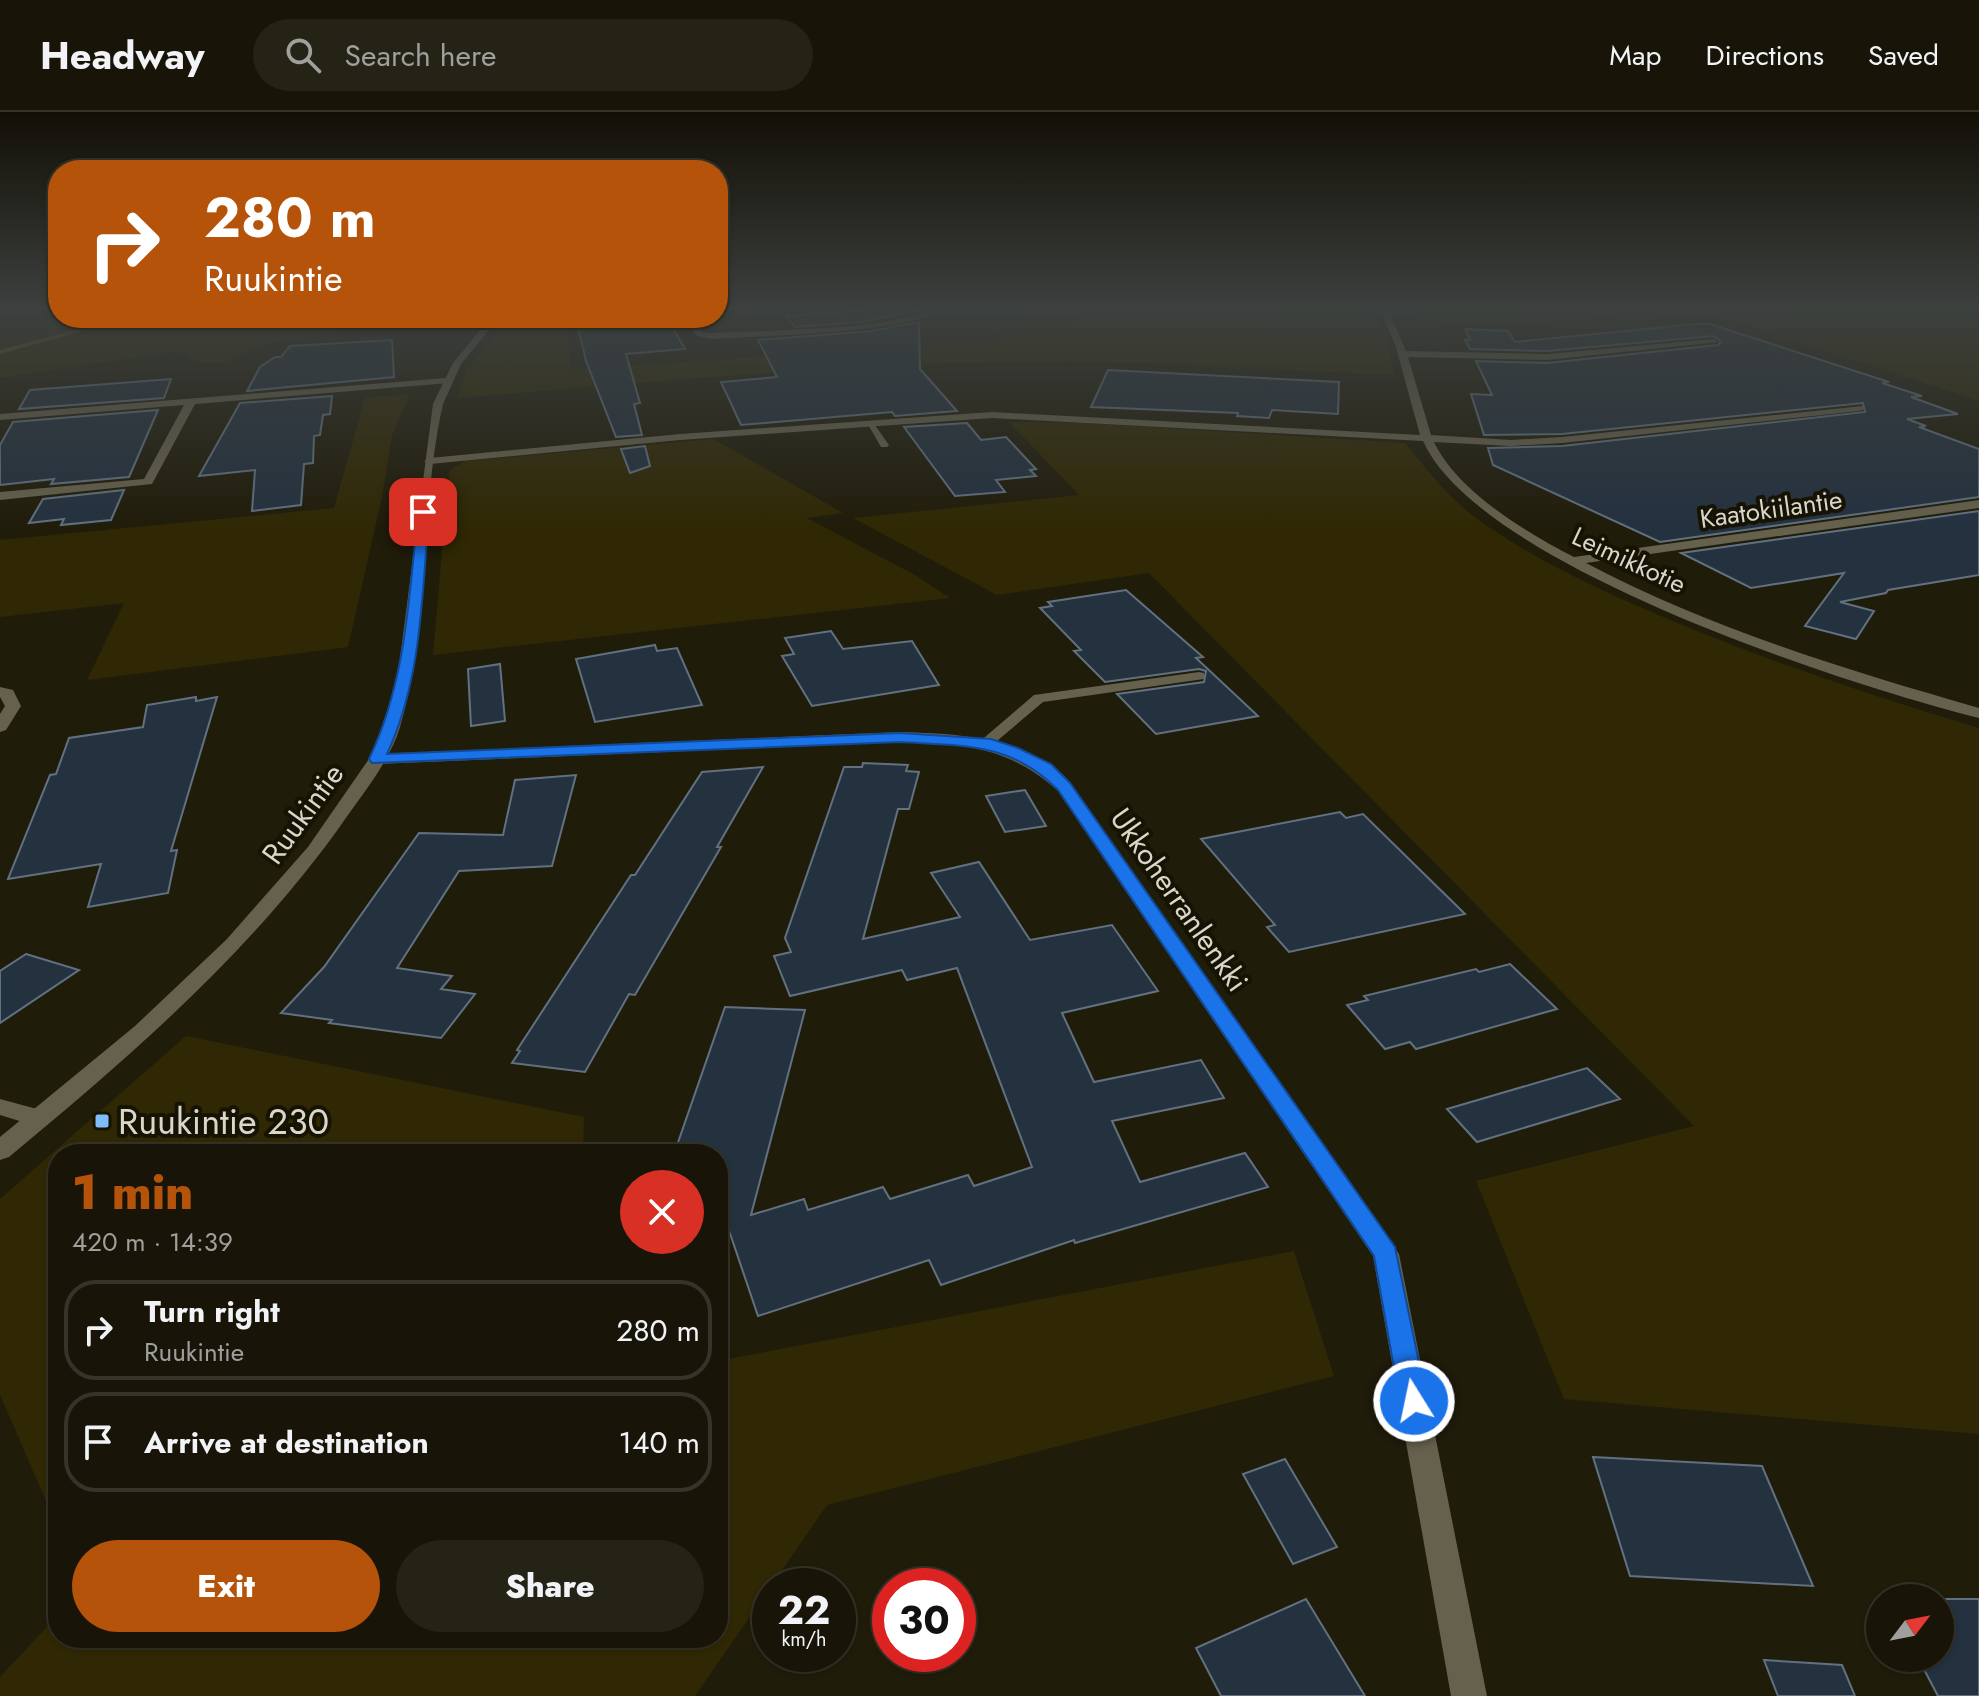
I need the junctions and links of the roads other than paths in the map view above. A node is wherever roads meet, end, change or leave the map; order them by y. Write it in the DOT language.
graph roads {
  1 [pos="446,381"];
  2 [pos="1410,381"];
  3 [pos="191,402"];
  4 [pos="1859,408"];
  5 [pos="0,417"];
  6 [pos="869,423"];
  7 [pos="1425,437"];
  8 [pos="884,445"];
  9 [pos="430,461"];
  10 [pos="0,496"];
  11 [pos="1979,504"];
  12 [pos="1569,562"];
  13 [pos="1199,676"];
  14 [pos="0,692"];
  15 [pos="1979,713"];
  16 [pos="0,727"];
  17 [pos="986,743"];
  18 [pos="377,759"];
  19 [pos="0,1107"];
  20 [pos="39,1118"];
  21 [pos="0,1151"];
  22 [pos="1469,1696"];
  1 -- 3 [label="street"];
  1 -- 9 [label="street, Ruukintie"];
  2 -- 7 [label="street, Leimikkotie"];
  3 -- 5 [label="street"];
  3 -- 10 [label="street"];
  4 -- 7 [label="street"];
  6 -- 7 [label="street"];
  6 -- 8 [label="lane"];
  6 -- 9 [label="street"];
  7 -- 12 [label="street, Leimikkotie"];
  9 -- 18 [label="street, Ruukintie"];
  11 -- 12 [label="street, Kaatokiilantie"];
  12 -- 15 [label="street, Leimikkotie"];
  13 -- 17 [label="lane"];
  14 -- 16 [label="street"];
  17 -- 18 [label="street, Ukkoherranlenkki"];
  17 -- 22 [label="street, Ukkoherranlenkki"];
  18 -- 20 [label="street, Ruukintie"];
  19 -- 20 [label="street"];
  20 -- 21 [label="street, Ruukintie"];
}
